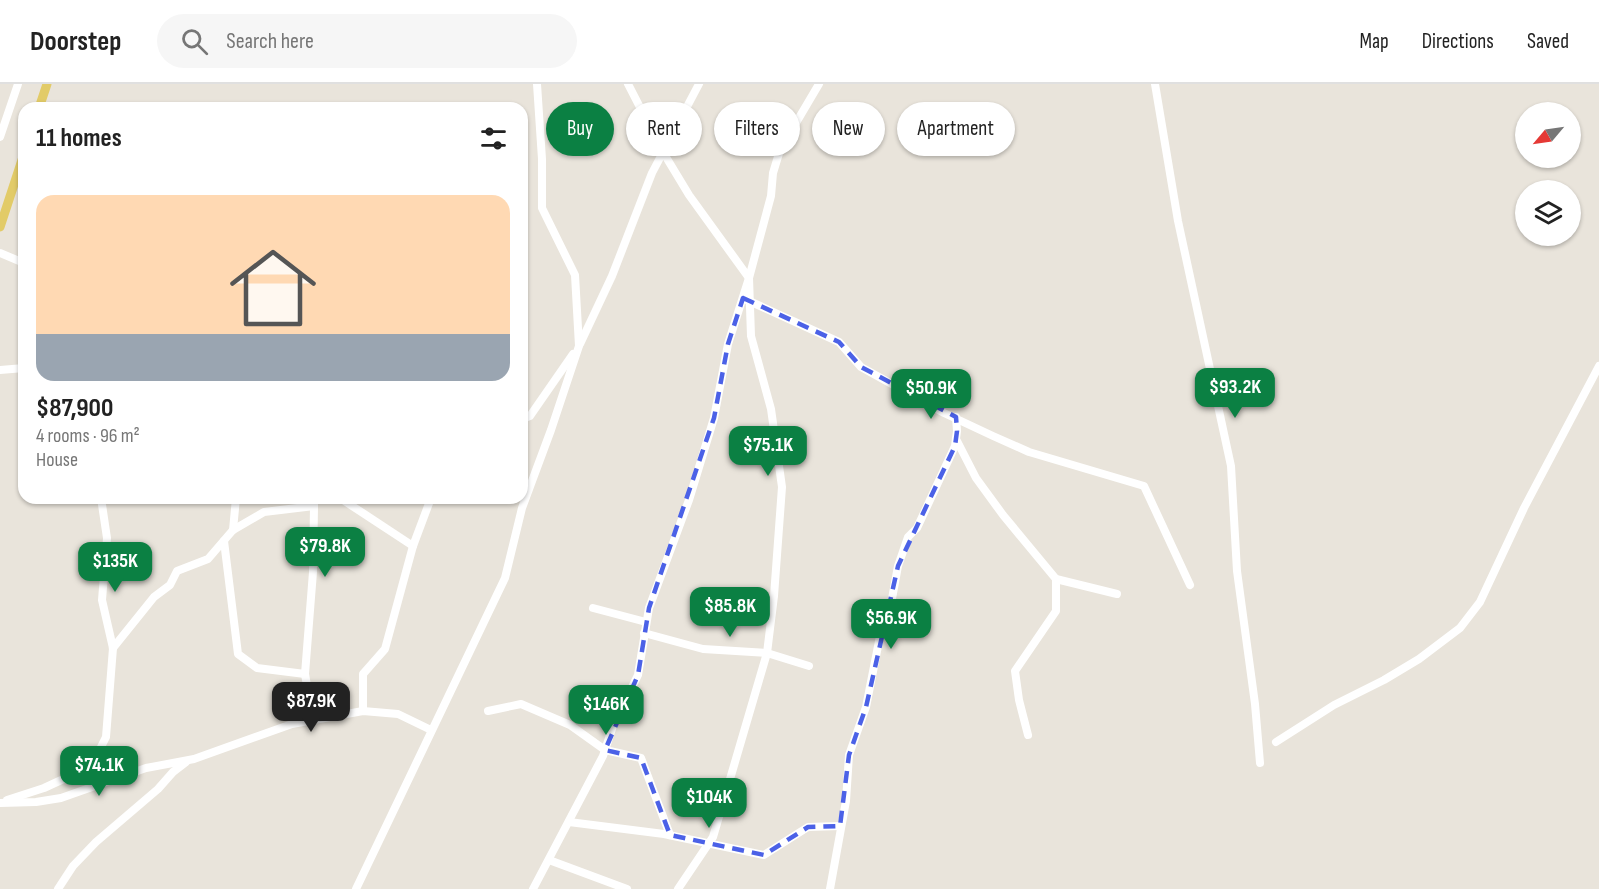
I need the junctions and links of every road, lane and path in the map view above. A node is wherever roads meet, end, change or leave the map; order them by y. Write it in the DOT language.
graph roads {
  1 [pos="18,84"];
  2 [pos="47,84"];
  3 [pos="537,84"];
  4 [pos="628,84"];
  5 [pos="699,84"];
  6 [pos="819,84"];
  7 [pos="1155,84"];
  8 [pos="41,102"];
  9 [pos="637,102"];
  10 [pos="689,102"];
  11 [pos="0,137"];
  12 [pos="661,156"];
  13 [pos="665,156"];
  14 [pos="18,172"];
  15 [pos="0,227"];
  16 [pos="0,253"];
  17 [pos="18,260"];
  18 [pos="749,278"];
  19 [pos="746,300"];
  20 [pos="579,346"];
  21 [pos="1599,366"];
  22 [pos="18,368"];
  23 [pos="0,370"];
  24 [pos="528,417"];
  25 [pos="956,417"];
  26 [pos="956,439"];
  27 [pos="528,492"];
  28 [pos="102,504"];
  29 [pos="235,504"];
  30 [pos="304,504"];
  31 [pos="314,504"];
  32 [pos="349,504"];
  33 [pos="429,504"];
  34 [pos="523,504"];
  35 [pos="233,530"];
  36 [pos="224,541"];
  37 [pos="413,546"];
  38 [pos="1056,579"];
  39 [pos="1190,585"];
  40 [pos="1117,594"];
  41 [pos="594,608"];
  42 [pos="646,622"];
  43 [pos="644,633"];
  44 [pos="113,648"];
  45 [pos="767,653"];
  46 [pos="809,666"];
  47 [pos="305,674"];
  48 [pos="363,711"];
  49 [pos="488,711"];
  50 [pos="314,720"];
  51 [pos="431,730"];
  52 [pos="1028,735"];
  53 [pos="1276,742"];
  54 [pos="605,750"];
  55 [pos="194,759"];
  56 [pos="1260,763"];
  57 [pos="0,802"];
  58 [pos="569,822"];
  59 [pos="840,826"];
  60 [pos="670,835"];
  61 [pos="709,842"];
  62 [pos="549,861"];
  63 [pos="58,889"];
  64 [pos="356,889"];
  65 [pos="533,889"];
  66 [pos="627,889"];
  67 [pos="678,889"];
  68 [pos="830,889"];
  1 -- 11 [label="street"];
  2 -- 8 [label="main road"];
  3 -- 20 [label="street"];
  4 -- 9 [label="street"];
  5 -- 10 [label="street"];
  6 -- 18 [label="street"];
  7 -- 56 [label="street"];
  12 -- 20 [label="street"];
  13 -- 18 [label="street"];
  14 -- 15 [label="main road"];
  16 -- 17 [label="street"];
  18 -- 19 [label="street"];
  19 -- 25 [label="street"];
  19 -- 42 [label="street"];
  19 -- 45 [label="street"];
  20 -- 24 [label="street"];
  20 -- 27 [label="street"];
  21 -- 53 [label="street"];
  22 -- 23 [label="street"];
  25 -- 26 [label="street"];
  25 -- 39 [label="street"];
  26 -- 38 [label="street"];
  26 -- 59 [label="street"];
  28 -- 44 [label="street"];
  29 -- 35 [label="street"];
  30 -- 35 [label="street"];
  31 -- 47 [label="street"];
  32 -- 37 [label="street"];
  33 -- 37 [label="street"];
  34 -- 51 [label="street"];
  35 -- 36 [label="street"];
  36 -- 44 [label="street"];
  36 -- 47 [label="street"];
  37 -- 48 [label="street"];
  38 -- 40 [label="street"];
  38 -- 52 [label="street"];
  41 -- 42 [label="street"];
  42 -- 43 [label="street"];
  43 -- 45 [label="street"];
  43 -- 54 [label="street"];
  44 -- 57 [label="street"];
  45 -- 46 [label="street"];
  45 -- 61 [label="street"];
  47 -- 50 [label="street"];
  48 -- 50 [label="street"];
  48 -- 51 [label="street"];
  49 -- 54 [label="street"];
  50 -- 55 [label="street"];
  51 -- 64 [label="street"];
  54 -- 58 [label="street"];
  54 -- 60 [label="street"];
  55 -- 57 [label="street"];
  55 -- 63 [label="street"];
  58 -- 60 [label="street"];
  58 -- 62 [label="street"];
  59 -- 61 [label="street"];
  59 -- 68 [label="street"];
  60 -- 61 [label="street"];
  61 -- 67 [label="street"];
  62 -- 65 [label="street"];
  62 -- 66 [label="street"];
}
